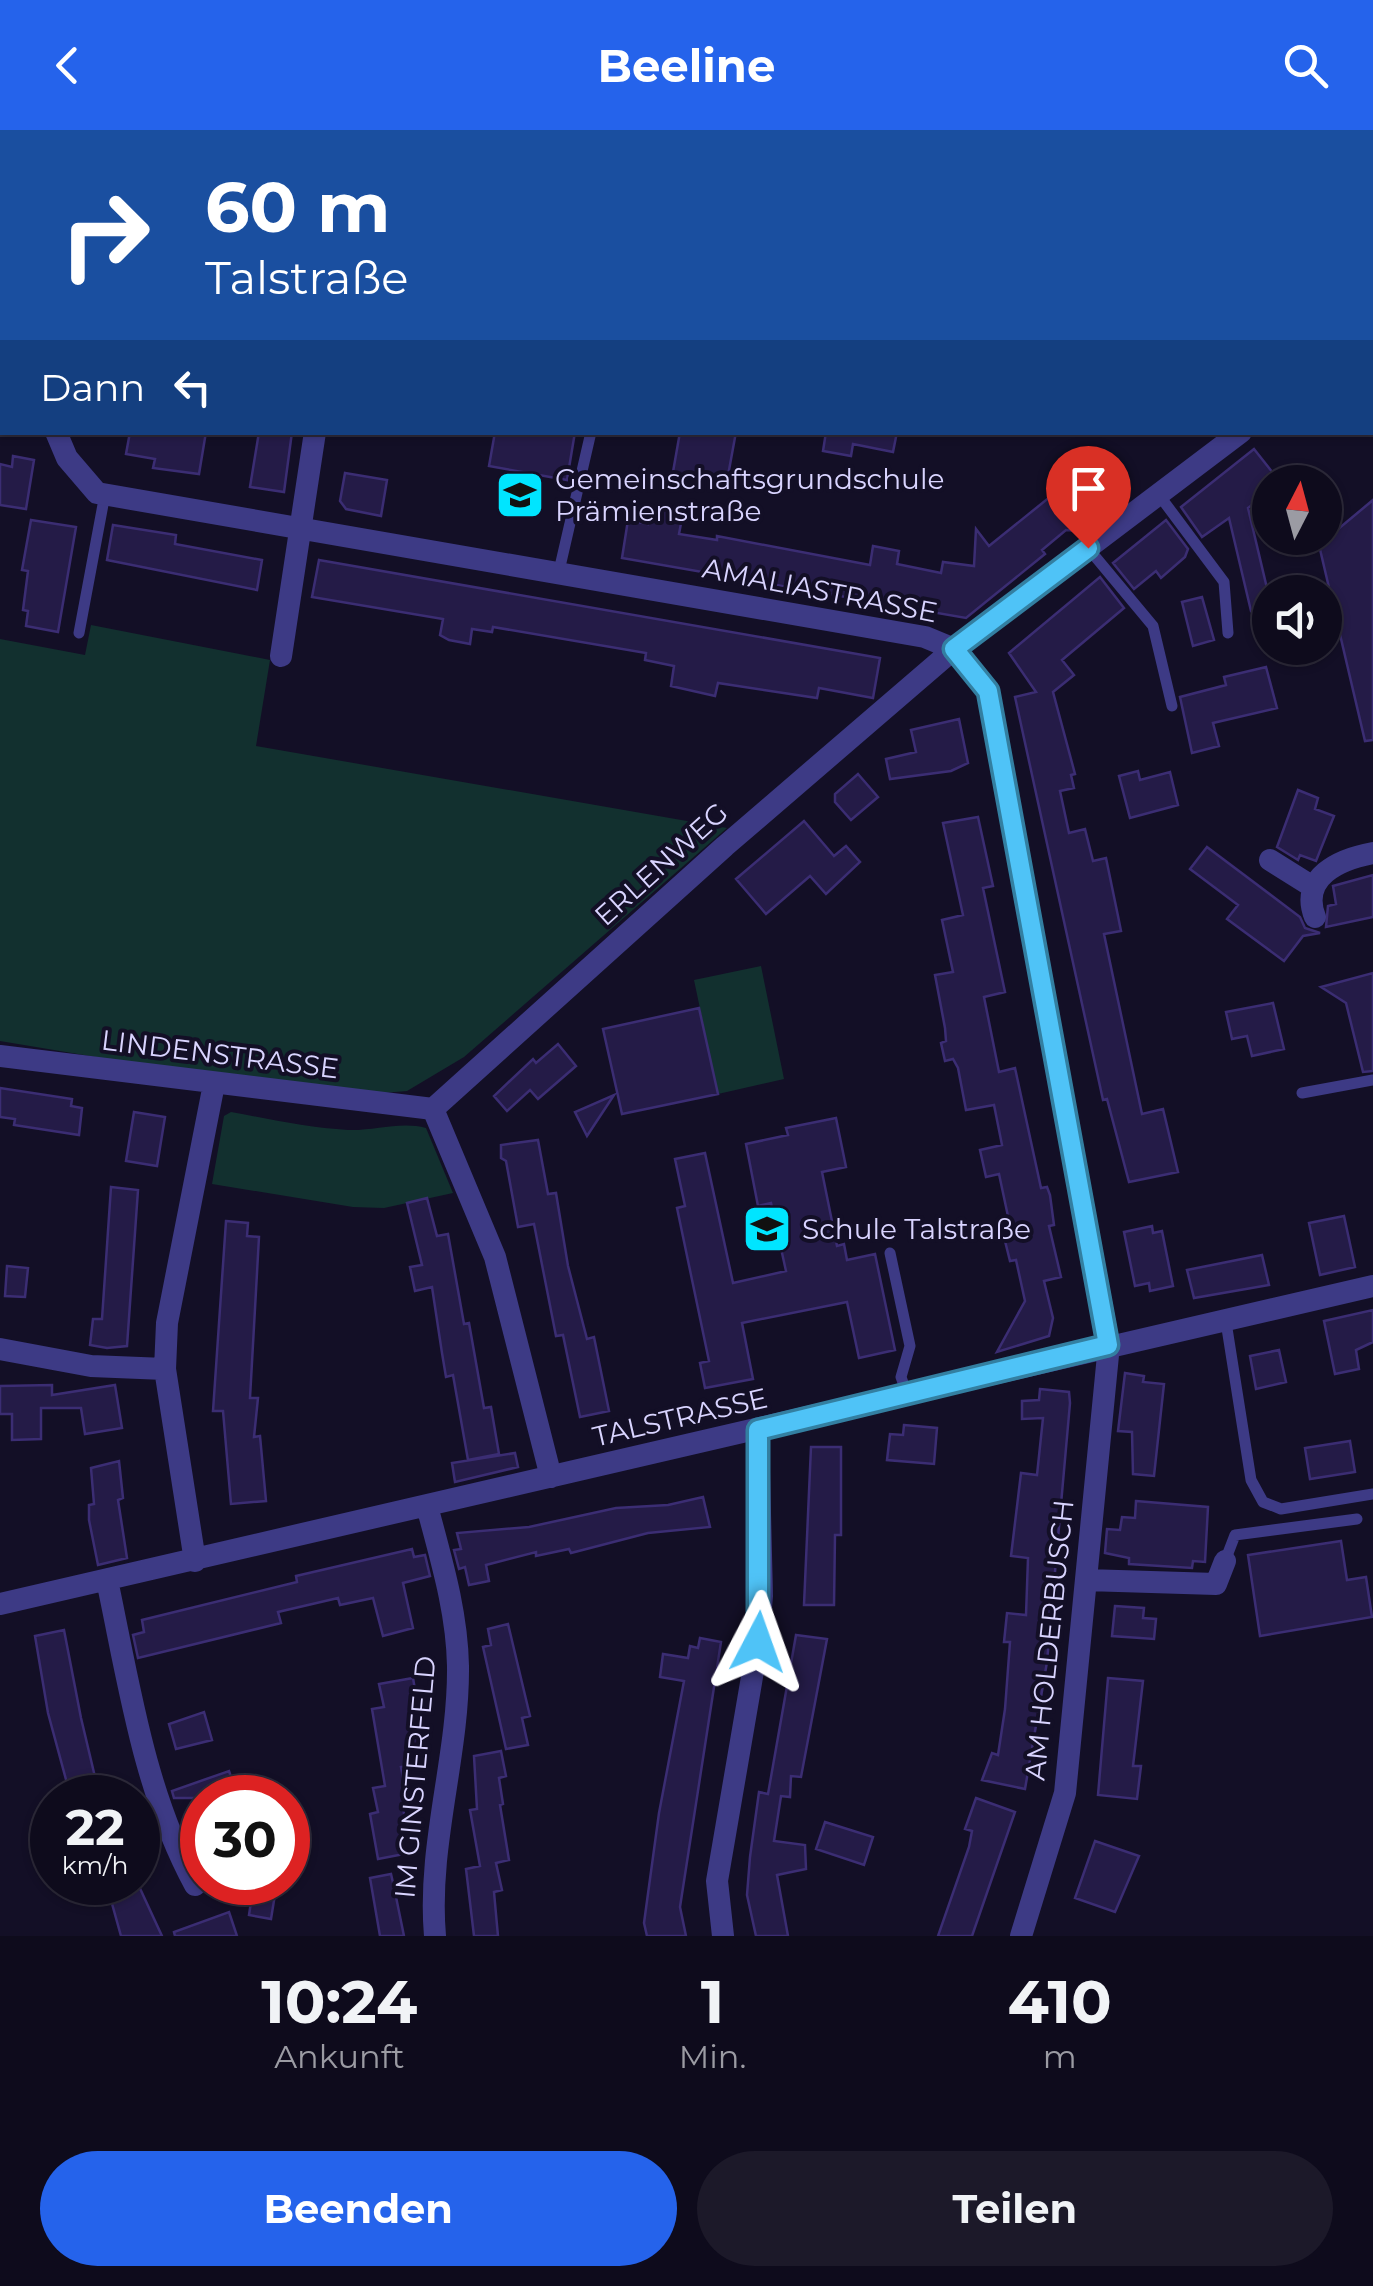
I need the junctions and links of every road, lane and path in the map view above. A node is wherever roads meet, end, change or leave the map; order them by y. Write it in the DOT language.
graph roads {
  1 [pos="57,435"];
  2 [pos="315,435"];
  3 [pos="590,435"];
  4 [pos="1236,435"];
  5 [pos="105,494"];
  6 [pos="1159,494"];
  7 [pos="300,527"];
  8 [pos="1088,548"];
  9 [pos="559,571"];
  10 [pos="1228,633"];
  11 [pos="79,634"];
  12 [pos="954,649"];
  13 [pos="281,656"];
  14 [pos="1172,706"];
  15 [pos="1373,853"];
  16 [pos="1270,860"];
  17 [pos="1313,887"];
  18 [pos="1315,917"];
  19 [pos="0,1056"];
  20 [pos="1373,1080"];
  21 [pos="214,1084"];
  22 [pos="1302,1094"];
  23 [pos="433,1110"];
  24 [pos="890,1254"];
  25 [pos="1373,1286"];
  26 [pos="1226,1322"];
  27 [pos="1108,1345"];
  28 [pos="0,1349"];
  29 [pos="166,1369"];
  30 [pos="907,1394"];
  31 [pos="758,1430"];
  32 [pos="552,1477"];
  33 [pos="1373,1494"];
  34 [pos="427,1506"];
  35 [pos="1357,1520"];
  36 [pos="195,1561"];
  37 [pos="1225,1561"];
  38 [pos="107,1580"];
  39 [pos="1086,1580"];
  40 [pos="0,1604"];
  41 [pos="180,1858"];
  42 [pos="435,1936"];
  43 [pos="723,1936"];
  44 [pos="1022,1936"];
  1 -- 5 [label="street"];
  2 -- 7 [label="street"];
  3 -- 9 [label="lane"];
  4 -- 6 [label="street, ERLENWEG"];
  5 -- 7 [label="street, AMALIASTRASSE"];
  5 -- 11 [label="lane"];
  6 -- 8 [label="street, ERLENWEG"];
  6 -- 10 [label="lane"];
  7 -- 9 [label="street, AMALIASTRASSE"];
  7 -- 13 [label="street"];
  8 -- 12 [label="street, ERLENWEG"];
  8 -- 14 [label="lane"];
  9 -- 12 [label="street, AMALIASTRASSE"];
  12 -- 23 [label="street, ERLENWEG"];
  12 -- 27 [label="street, AMALIASTRASSE"];
  15 -- 17 [label="street"];
  16 -- 17 [label="street"];
  17 -- 18 [label="street"];
  19 -- 21 [label="street, LINDENSTRASSE"];
  20 -- 22 [label="lane"];
  21 -- 23 [label="street, LINDENSTRASSE"];
  21 -- 29 [label="street"];
  23 -- 32 [label="street"];
  24 -- 30 [label="lane"];
  25 -- 26 [label="street, TALSTRASSE"];
  26 -- 27 [label="street, TALSTRASSE"];
  26 -- 33 [label="lane"];
  27 -- 30 [label="street, TALSTRASSE"];
  27 -- 39 [label="street, AM HOLDERBUSCH"];
  28 -- 29 [label="street"];
  29 -- 36 [label="street"];
  30 -- 31 [label="street, TALSTRASSE"];
  31 -- 32 [label="street, TALSTRASSE"];
  31 -- 43 [label="street"];
  32 -- 34 [label="street, TALSTRASSE"];
  34 -- 36 [label="street, TALSTRASSE"];
  34 -- 42 [label="street, IM GINSTERFELD"];
  35 -- 37 [label="lane"];
  36 -- 38 [label="street, TALSTRASSE"];
  37 -- 39 [label="street"];
  38 -- 40 [label="street, TALSTRASSE"];
  38 -- 41 [label="street"];
  39 -- 44 [label="street, AM HOLDERBUSCH"];
}
